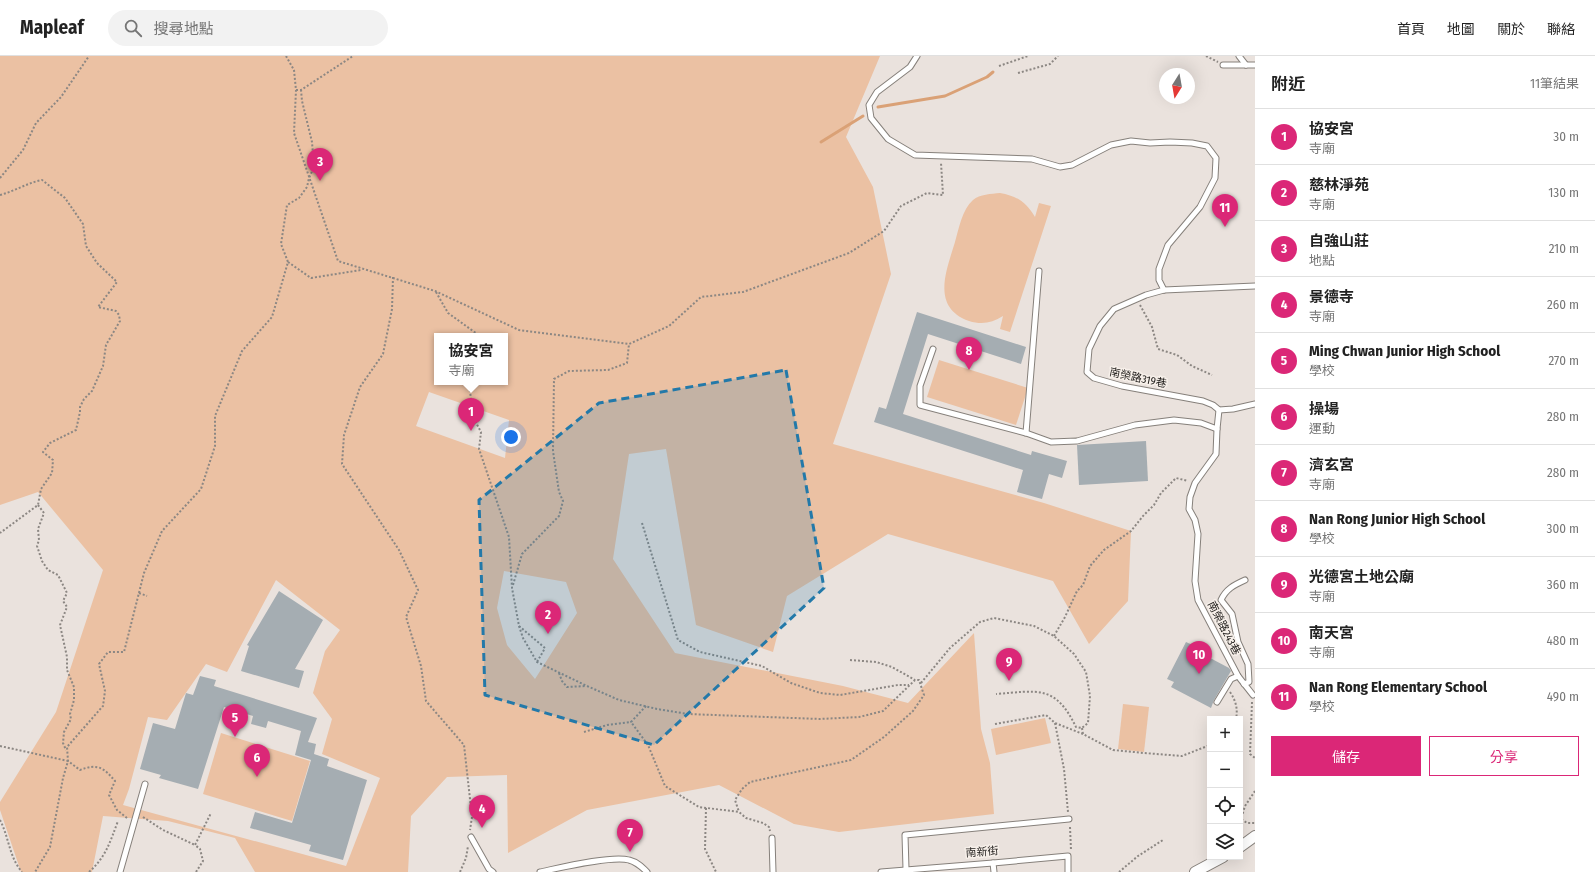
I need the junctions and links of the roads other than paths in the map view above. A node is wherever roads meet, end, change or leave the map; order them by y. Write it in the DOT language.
graph roads {
  1 [pos="917,56"];
  2 [pos="1239,56"];
  3 [pos="1224,65"];
  4 [pos="1246,66"];
  5 [pos="1255,66"];
  6 [pos="1039,271"];
  7 [pos="1255,286"];
  8 [pos="1164,290"];
  9 [pos="933,349"];
  10 [pos="1255,404"];
  11 [pos="1219,410"];
  12 [pos="1217,429"];
  13 [pos="1026,433"];
  14 [pos="1245,580"];
  15 [pos="1238,676"];
  16 [pos="1244,684"];
  17 [pos="1253,694"];
  18 [pos="1217,702"];
  19 [pos="145,784"];
  20 [pos="1069,819"];
  21 [pos="471,836"];
  22 [pos="1255,836"];
  23 [pos="772,838"];
  24 [pos="1243,845"];
  25 [pos="1218,860"];
  26 [pos="994,863"];
  27 [pos="906,869"];
  28 [pos="120,872"];
  29 [pos="493,872"];
  30 [pos="540,872"];
  31 [pos="647,872"];
  32 [pos="773,872"];
  33 [pos="882,872"];
  34 [pos="994,872"];
  35 [pos="1068,872"];
  36 [pos="1196,872"];
  1 -- 8 [label="lane"];
  2 -- 4 [label="lane"];
  3 -- 4 [label="lane"];
  4 -- 5 [label="lane"];
  6 -- 13 [label="lane"];
  7 -- 8 [label="lane, 南榮路319巷"];
  8 -- 11 [label="lane, 南榮路319巷"];
  9 -- 13 [label="lane"];
  10 -- 11 [label="lane"];
  11 -- 12 [label="lane, 南榮路243巷"];
  12 -- 13 [label="lane"];
  12 -- 15 [label="lane, 南榮路243巷"];
  14 -- 16 [label="lane"];
  15 -- 16 [label="lane, 南榮路243巷"];
  15 -- 18 [label="lane"];
  16 -- 17 [label="lane, 南榮路243巷"];
  19 -- 28 [label="lane"];
  20 -- 27 [label="lane"];
  21 -- 29 [label="lane"];
  22 -- 24 [label="street"];
  23 -- 32 [label="lane"];
  25 -- 36 [label="street"];
  26 -- 27 [label="lane, 南新街"];
  26 -- 34 [label="lane"];
  26 -- 35 [label="lane, 南新街"];
  27 -- 33 [label="lane, 南新街"];
  30 -- 31 [label="lane"];
}
